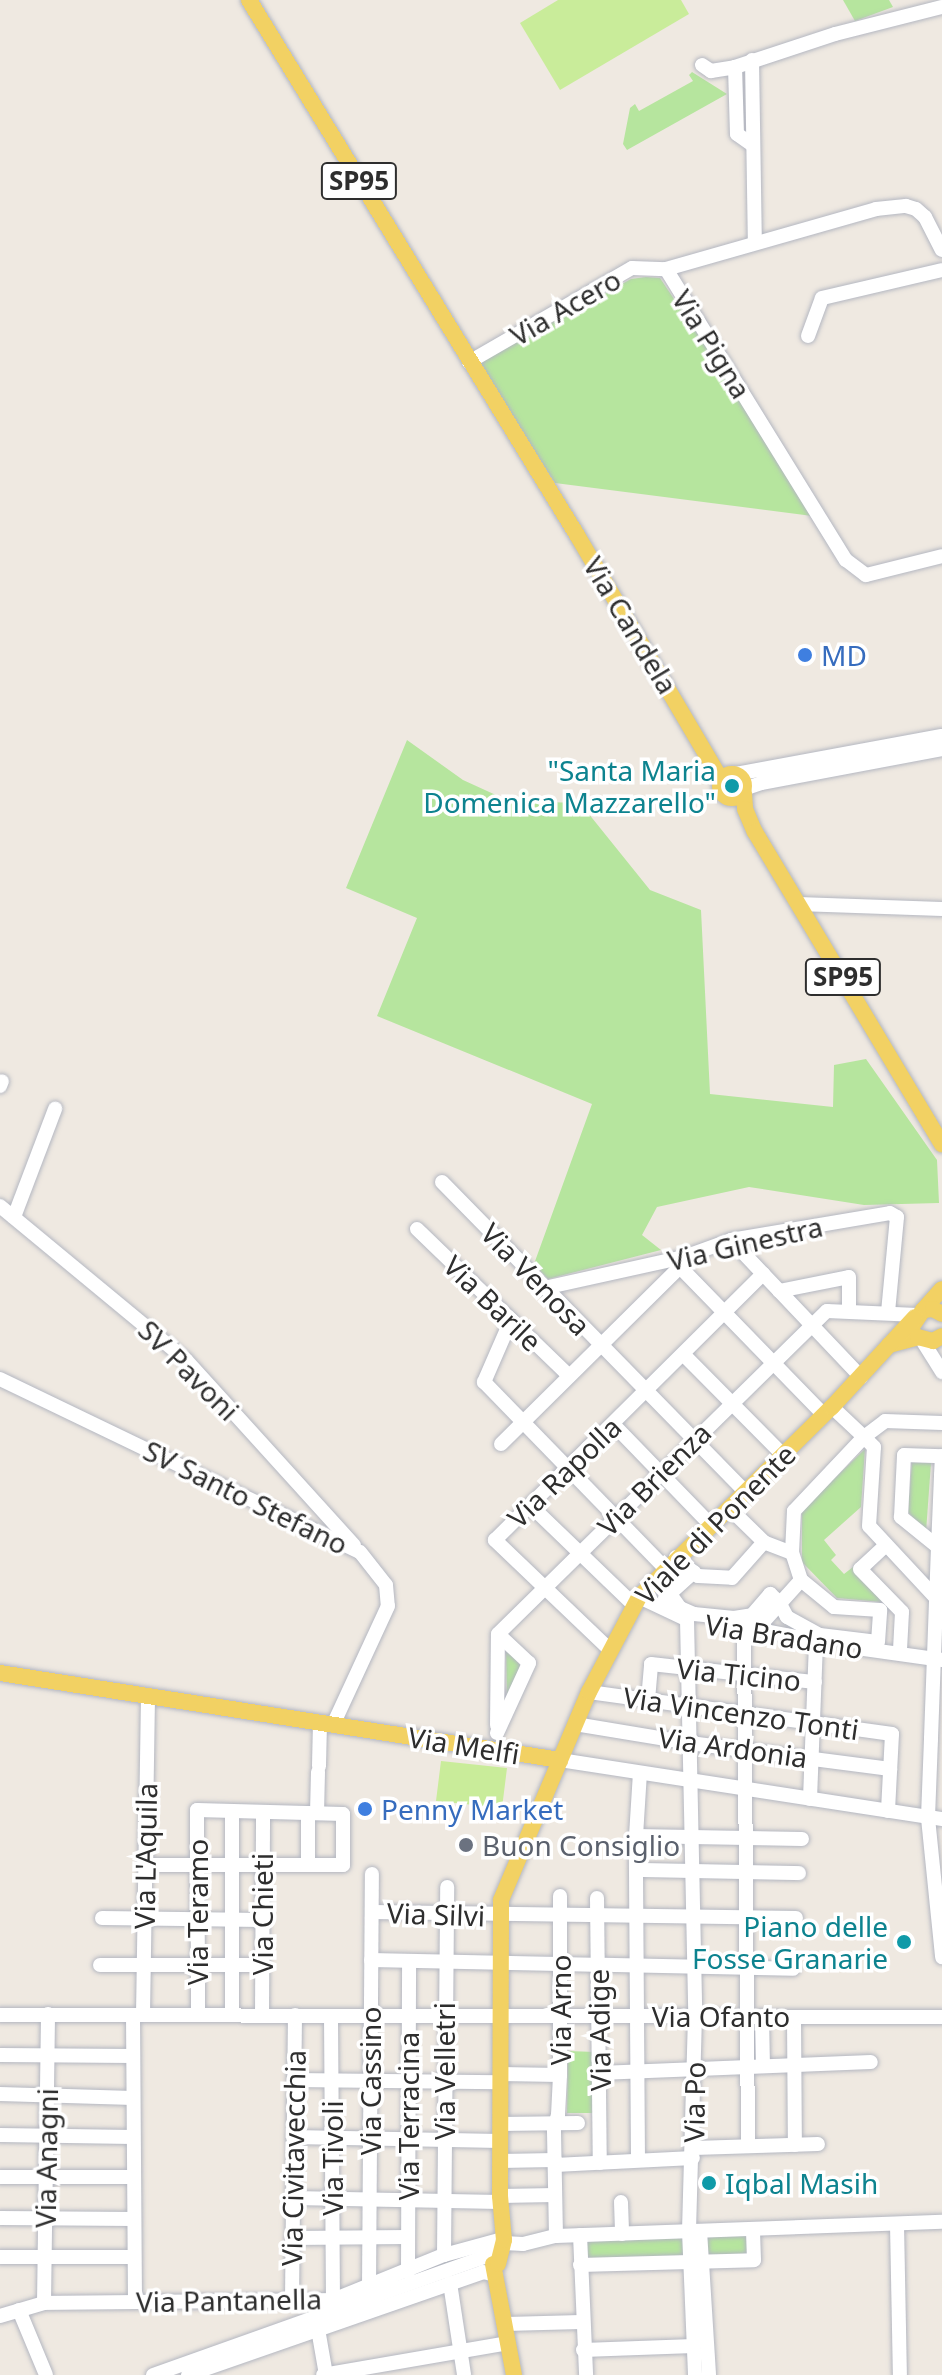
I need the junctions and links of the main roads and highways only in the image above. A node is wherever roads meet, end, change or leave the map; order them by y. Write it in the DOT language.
graph roads {
  1 [pos="249,0"];
  2 [pos="938,1124"];
  3 [pos="942,1144"];
  4 [pos="942,1289"];
  5 [pos="918,1314"];
  6 [pos="942,1314"];
  7 [pos="942,1336"];
  8 [pos="920,1339"];
  9 [pos="893,1340"];
  10 [pos="0,1673"];
  11 [pos="560,1760"];
  12 [pos="514,2375"];
  1 -- 2 [label="main road, Via Candela / SP95"];
  2 -- 3 [label="main road, Via Candela / SP95"];
  4 -- 5 [label="main road, Viale di Ponente"];
  5 -- 6 [label="main road"];
  5 -- 8 [label="main road"];
  5 -- 9 [label="main road, Viale di Ponente"];
  7 -- 8 [label="main road"];
  8 -- 9 [label="main road"];
  9 -- 11 [label="main road, Viale di Ponente"];
  10 -- 11 [label="main road, Via Melfi"];
  11 -- 12 [label="main road, Viale di Ponente"];
}
